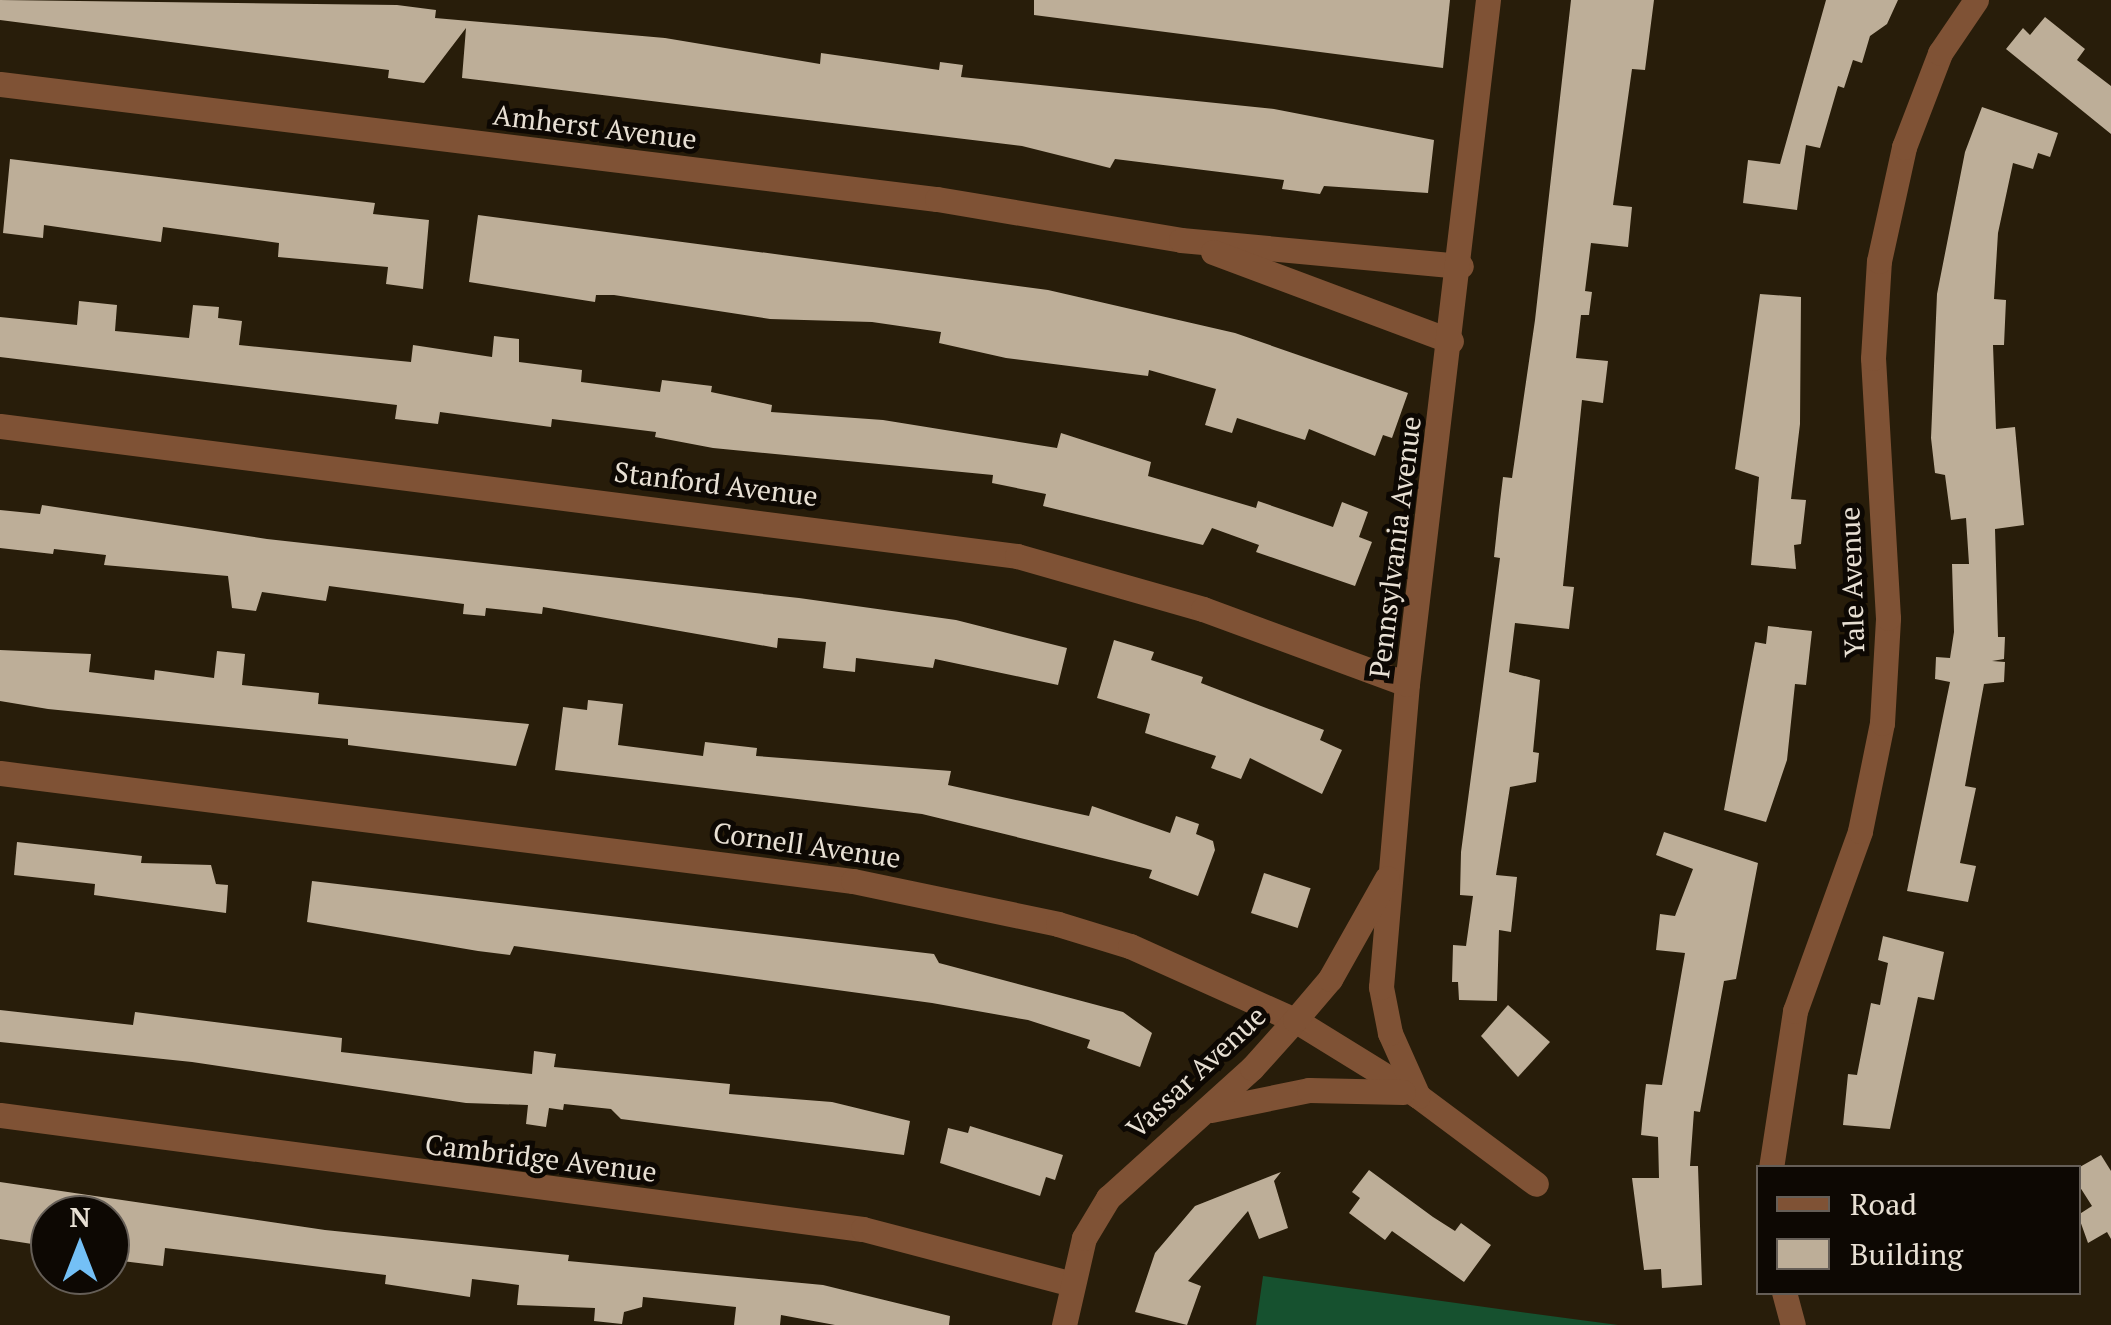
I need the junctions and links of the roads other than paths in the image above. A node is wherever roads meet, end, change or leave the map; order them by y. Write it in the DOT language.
graph roads {
  1 [pos="1488,0"];
  2 [pos="1976,0"];
  3 [pos="0,84"];
  4 [pos="1180,240"];
  5 [pos="1461,266"];
  6 [pos="1451,341"];
  7 [pos="0,426"];
  8 [pos="1407,684"];
  9 [pos="0,773"];
  10 [pos="1391,870"];
  11 [pos="1295,1020"];
  12 [pos="1418,1096"];
  13 [pos="1205,1112"];
  14 [pos="0,1116"];
  15 [pos="1771,1165"];
  16 [pos="1536,1184"];
  17 [pos="1069,1283"];
  18 [pos="1785,1295"];
  19 [pos="1064,1325"];
  20 [pos="1792,1325"];
  1 -- 5 [label="street, Pennsylvania Avenue"];
  2 -- 15 [label="street, Yale Avenue"];
  3 -- 4 [label="street, Amherst Avenue"];
  4 -- 5 [label="street, Amherst Avenue"];
  4 -- 6 [label="street, Amherst Avenue"];
  5 -- 6 [label="street, Pennsylvania Avenue"];
  6 -- 8 [label="street, Pennsylvania Avenue"];
  7 -- 8 [label="street, Stanford Avenue"];
  8 -- 10 [label="street, Pennsylvania Avenue"];
  9 -- 11 [label="street, Cornell Avenue"];
  10 -- 11 [label="street, Vassar Avenue"];
  10 -- 12 [label="street, Pennsylvania Avenue"];
  11 -- 12 [label="street, Cornell Avenue"];
  11 -- 13 [label="street, Vassar Avenue"];
  12 -- 13 [label="street"];
  12 -- 16 [label="street, Cornell Avenue"];
  13 -- 17 [label="street, Vassar Avenue"];
  14 -- 17 [label="street, Cambridge Avenue"];
  17 -- 19 [label="street, Vassar Avenue"];
  18 -- 20 [label="street"];
}
